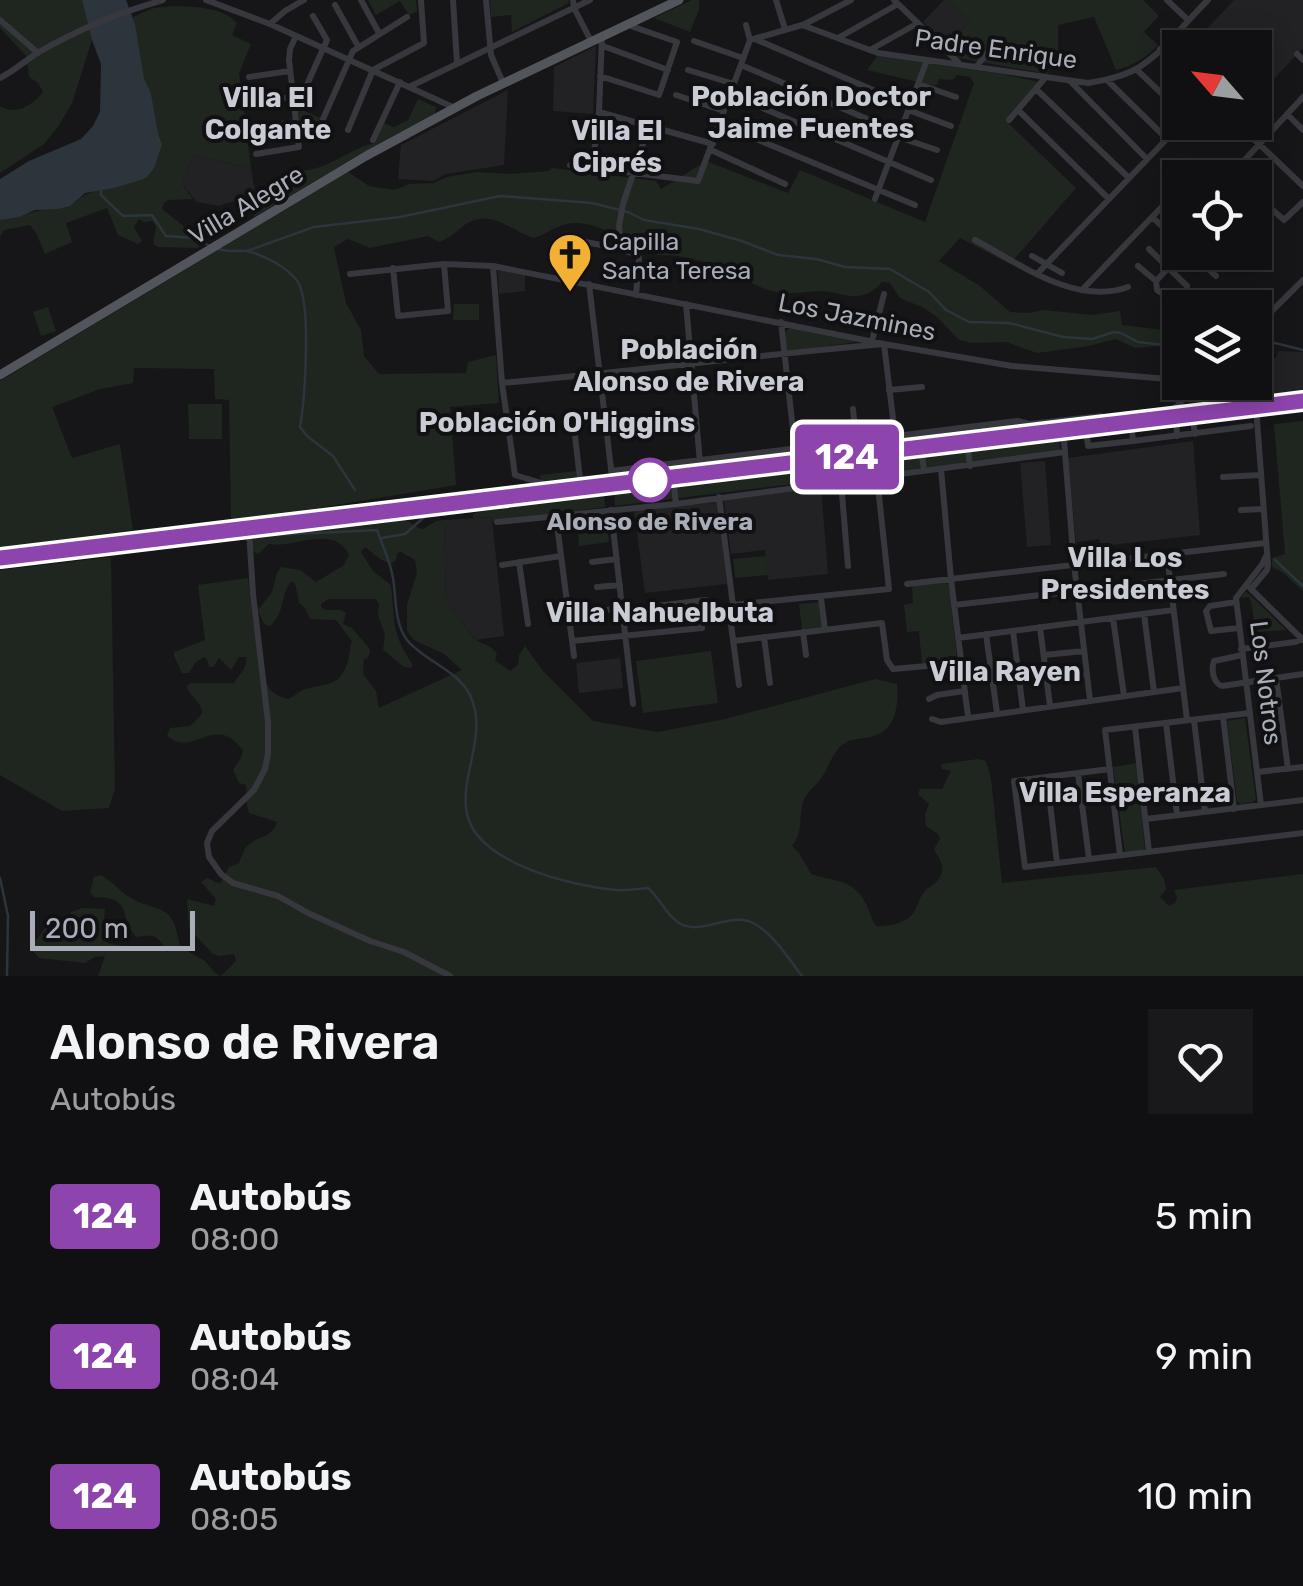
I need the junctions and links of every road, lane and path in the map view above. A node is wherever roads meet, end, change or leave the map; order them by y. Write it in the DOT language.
graph roads {
  1 [pos="163,0"];
  2 [pos="206,0"];
  3 [pos="279,0"];
  4 [pos="304,0"];
  5 [pos="362,0"];
  6 [pos="421,0"];
  7 [pos="453,0"];
  8 [pos="486,0"];
  9 [pos="590,0"];
  10 [pos="679,0"];
  11 [pos="790,0"];
  12 [pos="852,0"];
  13 [pos="1167,0"];
  14 [pos="1208,0"];
  15 [pos="896,2"];
  16 [pos="777,3"];
  17 [pos="335,4"];
  18 [pos="573,4"];
  19 [pos="658,4"];
  20 [pos="285,11"];
  21 [pos="313,16"];
  22 [pos="407,17"];
  23 [pos="0,20"];
  24 [pos="1188,20"];
  25 [pos="918,23"];
  26 [pos="270,24"];
  27 [pos="627,24"];
  28 [pos="746,25"];
  29 [pos="802,25"];
  30 [pos="785,29"];
  31 [pos="379,33"];
  32 [pos="296,36"];
  33 [pos="838,38"];
  34 [pos="752,39"];
  35 [pos="591,41"];
  36 [pos="602,41"];
  37 [pos="694,41"];
  38 [pos="358,46"];
  39 [pos="994,46"];
  40 [pos="491,47"];
  41 [pos="324,48"];
  42 [pos="1160,49"];
  43 [pos="869,51"];
  44 [pos="38,53"];
  45 [pos="348,59"];
  46 [pos="927,60"];
  47 [pos="742,61"];
  48 [pos="458,63"];
  49 [pos="960,63"];
  50 [pos="976,66"];
  51 [pos="1136,69"];
  52 [pos="374,70"];
  53 [pos="668,70"];
  54 [pos="688,70"];
  55 [pos="290,71"];
  56 [pos="600,76"];
  57 [pos="0,78"];
  58 [pos="248,78"];
  59 [pos="1045,78"];
  60 [pos="1106,80"];
  61 [pos="400,82"];
  62 [pos="1070,82"];
  63 [pos="503,84"];
  64 [pos="734,84"];
  65 [pos="918,84"];
  66 [pos="410,86"];
  67 [pos="1036,89"];
  68 [pos="730,94"];
  69 [pos="1162,94"];
  70 [pos="293,96"];
  71 [pos="676,96"];
  72 [pos="956,97"];
  73 [pos="1303,97"];
  74 [pos="248,103"];
  75 [pos="455,108"];
  76 [pos="909,108"];
  77 [pos="1018,110"];
  78 [pos="295,111"];
  79 [pos="724,111"];
  80 [pos="599,112"];
  81 [pos="1287,114"];
  82 [pos="323,118"];
  83 [pos="1009,120"];
  84 [pos="296,122"];
  85 [pos="720,124"];
  86 [pos="649,126"];
  87 [pos="950,126"];
  88 [pos="252,128"];
  89 [pos="348,130"];
  90 [pos="1303,130"];
  91 [pos="1162,134"];
  92 [pos="899,135"];
  93 [pos="597,136"];
  94 [pos="373,140"];
  95 [pos="622,140"];
  96 [pos="1166,140"];
  97 [pos="1253,140"];
  98 [pos="1258,145"];
  99 [pos="712,147"];
  100 [pos="937,150"];
  101 [pos="256,154"];
  102 [pos="1148,159"];
  103 [pos="1246,160"];
  104 [pos="889,162"];
  105 [pos="570,165"];
  106 [pos="592,168"];
  107 [pos="635,173"];
  108 [pos="1129,178"];
  109 [pos="931,180"];
  110 [pos="786,184"];
  111 [pos="1303,186"];
  112 [pos="876,195"];
  113 [pos="1109,199"];
  114 [pos="1303,202"];
  115 [pos="915,205"];
  116 [pos="1162,207"];
  117 [pos="1296,210"];
  118 [pos="1272,211"];
  119 [pos="1152,217"];
  120 [pos="1303,217"];
  121 [pos="1162,226"];
  122 [pos="564,238"];
  123 [pos="975,240"];
  124 [pos="1149,248"];
  125 [pos="635,255"];
  126 [pos="1032,256"];
  127 [pos="1162,262"];
  128 [pos="444,264"];
  129 [pos="1046,264"];
  130 [pos="493,266"];
  131 [pos="1138,266"];
  132 [pos="393,268"];
  133 [pos="1166,270"];
  134 [pos="1170,270"];
  135 [pos="1208,270"];
  136 [pos="1062,273"];
  137 [pos="350,274"];
  138 [pos="1037,274"];
  139 [pos="1216,276"];
  140 [pos="1303,280"];
  141 [pos="1156,281"];
  142 [pos="589,284"];
  143 [pos="1187,286"];
  144 [pos="1128,287"];
  145 [pos="1081,291"];
  146 [pos="884,294"];
  147 [pos="1162,294"];
  148 [pos="636,295"];
  149 [pos="686,304"];
  150 [pos="1272,311"];
  151 [pos="781,322"];
  152 [pos="872,341"];
  153 [pos="884,344"];
  154 [pos="783,352"];
  155 [pos="692,364"];
  156 [pos="0,375"];
  157 [pos="600,375"];
  158 [pos="1162,378"];
  159 [pos="502,383"];
  160 [pos="922,387"];
  161 [pos="889,390"];
  162 [pos="1185,400"];
  163 [pos="1303,401"];
  164 [pos="1256,406"];
  165 [pos="853,409"];
  166 [pos="1192,412"];
  167 [pos="1172,415"];
  168 [pos="1131,420"];
  169 [pos="1111,424"];
  170 [pos="1086,426"];
  171 [pos="1251,426"];
  172 [pos="574,427"];
  173 [pos="1063,428"];
  174 [pos="1194,434"];
  175 [pos="895,435"];
  176 [pos="1176,436"];
  177 [pos="856,439"];
  178 [pos="1132,441"];
  179 [pos="968,442"];
  180 [pos="794,448"];
  181 [pos="921,448"];
  182 [pos="1065,452"];
  183 [pos="700,458"];
  184 [pos="839,458"];
  185 [pos="970,466"];
  186 [pos="942,469"];
  187 [pos="611,470"];
  188 [pos="924,471"];
  189 [pos="701,474"];
  190 [pos="1260,474"];
  191 [pos="877,477"];
  192 [pos="1222,477"];
  193 [pos="672,478"];
  194 [pos="842,481"];
  195 [pos="613,485"];
  196 [pos="581,489"];
  197 [pos="565,491"];
  198 [pos="719,497"];
  199 [pos="676,504"];
  200 [pos="1263,509"];
  201 [pos="611,510"];
  202 [pos="1242,510"];
  203 [pos="556,517"];
  204 [pos="498,522"];
  205 [pos="249,529"];
  206 [pos="1265,543"];
  207 [pos="1167,555"];
  208 [pos="561,556"];
  209 [pos="0,558"];
  210 [pos="617,560"];
  211 [pos="519,562"];
  212 [pos="592,562"];
  213 [pos="1074,564"];
  214 [pos="502,565"];
  215 [pos="848,566"];
  216 [pos="1224,574"];
  217 [pos="951,579"];
  218 [pos="1170,581"];
  219 [pos="620,584"];
  220 [pos="907,584"];
  221 [pos="597,587"];
  222 [pos="1248,587"];
  223 [pos="1076,591"];
  224 [pos="820,598"];
  225 [pos="1236,602"];
  226 [pos="734,605"];
  227 [pos="954,605"];
  228 [pos="622,609"];
  229 [pos="1173,610"];
  230 [pos="598,611"];
  231 [pos="1144,614"];
  232 [pos="1113,618"];
  233 [pos="1080,622"];
  234 [pos="528,624"];
  235 [pos="1040,627"];
  236 [pos="1239,628"];
  237 [pos="825,630"];
  238 [pos="1014,631"];
  239 [pos="803,632"];
  240 [pos="986,634"];
  241 [pos="626,635"];
  242 [pos="764,637"];
  243 [pos="958,638"];
  244 [pos="1302,639"];
  245 [pos="572,641"];
  246 [pos="733,641"];
  247 [pos="1084,651"];
  248 [pos="1242,652"];
  249 [pos="806,655"];
  250 [pos="574,656"];
  251 [pos="1044,656"];
  252 [pos="961,663"];
  253 [pos="1087,674"];
  254 [pos="1303,674"];
  255 [pos="1276,678"];
  256 [pos="1047,679"];
  257 [pos="770,682"];
  258 [pos="1246,683"];
  259 [pos="739,686"];
  260 [pos="1183,688"];
  261 [pos="964,692"];
  262 [pos="1154,692"];
  263 [pos="1124,696"];
  264 [pos="929,699"];
  265 [pos="1090,700"];
  266 [pos="634,704"];
  267 [pos="1050,706"];
  268 [pos="1023,710"];
  269 [pos="996,713"];
  270 [pos="1250,713"];
  271 [pos="1223,716"];
  272 [pos="968,717"];
  273 [pos="932,720"];
  274 [pos="1191,720"];
  275 [pos="1166,723"];
  276 [pos="1135,727"];
  277 [pos="1303,767"];
  278 [pos="1110,769"];
  279 [pos="1288,769"];
  280 [pos="1257,772"];
  281 [pos="1078,773"];
  282 [pos="1047,777"];
  283 [pos="1303,800"];
  284 [pos="1261,805"];
  285 [pos="1234,808"];
  286 [pos="1206,812"];
  287 [pos="1177,816"];
  288 [pos="1146,819"];
  289 [pos="1303,833"];
  290 [pos="1150,852"];
  291 [pos="1120,856"];
  292 [pos="1089,859"];
  293 [pos="1057,863"];
  294 [pos="450,976"];
  1 -- 44 [label="street"];
  2 -- 26 [label="street"];
  3 -- 20 [label="street"];
  4 -- 20 [label="street"];
  5 -- 31 [label="street"];
  6 -- 52 [label="street"];
  7 -- 48 [label="street"];
  8 -- 40 [label="street"];
  9 -- 18 [label="street"];
  10 -- 19 [label="main road, Villa Alegre"];
  11 -- 16 [label="street"];
  12 -- 29 [label="street"];
  13 -- 24 [label="street"];
  14 -- 24 [label="street, Padre Enrique"];
  15 -- 25 [label="street"];
  15 -- 33 [label="street"];
  16 -- 30 [label="street"];
  17 -- 38 [label="street"];
  18 -- 35 [label="street"];
  18 -- 40 [label="street"];
  19 -- 27 [label="main road, Villa Alegre"];
  20 -- 26 [label="street"];
  21 -- 41 [label="street"];
  22 -- 31 [label="street"];
  23 -- 44 [label="street"];
  24 -- 42 [label="street, Padre Enrique"];
  25 -- 43 [label="street"];
  25 -- 49 [label="street"];
  26 -- 32 [label="street"];
  27 -- 36 [label="main road, Villa Alegre"];
  27 -- 53 [label="street"];
  28 -- 34 [label="street"];
  29 -- 30 [label="street"];
  29 -- 33 [label="street, Padre Enrique"];
  30 -- 34 [label="street"];
  31 -- 38 [label="street"];
  32 -- 41 [label="street"];
  32 -- 55 [label="street"];
  33 -- 43 [label="street, Padre Enrique"];
  34 -- 47 [label="street"];
  34 -- 76 [label="street"];
  35 -- 36 [label="main road, Villa Alegre"];
  35 -- 63 [label="main road, Villa Alegre"];
  36 -- 53 [label="street"];
  36 -- 56 [label="street"];
  37 -- 47 [label="street"];
  38 -- 45 [label="street"];
  39 -- 50 [label="street"];
  40 -- 48 [label="street"];
  40 -- 63 [label="street"];
  41 -- 45 [label="street"];
  41 -- 78 [label="street"];
  42 -- 51 [label="street, Padre Enrique"];
  43 -- 46 [label="street, Padre Enrique"];
  44 -- 57 [label="street"];
  45 -- 52 [label="street"];
  45 -- 82 [label="street"];
  46 -- 49 [label="street, Padre Enrique"];
  46 -- 65 [label="street"];
  47 -- 64 [label="street"];
  47 -- 92 [label="street"];
  48 -- 66 [label="street"];
  49 -- 50 [label="street, Padre Enrique"];
  50 -- 59 [label="street, Padre Enrique"];
  51 -- 60 [label="street, Padre Enrique"];
  51 -- 69 [label="street"];
  52 -- 61 [label="street"];
  52 -- 89 [label="street"];
  53 -- 56 [label="street"];
  54 -- 64 [label="street"];
  55 -- 58 [label="street"];
  55 -- 70 [label="street"];
  56 -- 80 [label="street"];
  59 -- 62 [label="street, Padre Enrique"];
  59 -- 67 [label="street"];
  60 -- 62 [label="street, Padre Enrique"];
  60 -- 91 [label="street"];
  61 -- 66 [label="street"];
  61 -- 94 [label="street"];
  62 -- 102 [label="street"];
  63 -- 75 [label="main road, Villa Alegre"];
  64 -- 68 [label="street"];
  65 -- 72 [label="street"];
  65 -- 76 [label="street"];
  66 -- 75 [label="street"];
  67 -- 77 [label="street"];
  67 -- 108 [label="street"];
  68 -- 79 [label="street"];
  68 -- 104 [label="street"];
  70 -- 74 [label="street"];
  70 -- 78 [label="street"];
  71 -- 79 [label="street"];
  73 -- 81 [label="street"];
  75 -- 156 [label="main road, Villa Alegre"];
  76 -- 87 [label="street"];
  76 -- 92 [label="street"];
  77 -- 83 [label="street"];
  77 -- 113 [label="street"];
  78 -- 84 [label="street"];
  79 -- 85 [label="street"];
  80 -- 86 [label="street"];
  80 -- 93 [label="street"];
  81 -- 90 [label="street"];
  81 -- 98 [label="street"];
  84 -- 88 [label="street"];
  84 -- 101 [label="street"];
  85 -- 99 [label="street"];
  85 -- 112 [label="street"];
  86 -- 99 [label="street"];
  86 -- 107 [label="street"];
  92 -- 100 [label="street"];
  92 -- 104 [label="street"];
  93 -- 95 [label="street"];
  93 -- 106 [label="street"];
  96 -- 102 [label="street"];
  97 -- 98 [label="street"];
  98 -- 103 [label="street"];
  98 -- 111 [label="street"];
  99 -- 107 [label="street"];
  99 -- 110 [label="street"];
  102 -- 108 [label="street"];
  104 -- 109 [label="street"];
  104 -- 112 [label="street"];
  105 -- 106 [label="street"];
  106 -- 107 [label="street"];
  107 -- 125 [label="street"];
  108 -- 113 [label="street"];
  112 -- 115 [label="street"];
  113 -- 129 [label="street"];
  114 -- 117 [label="street"];
  116 -- 119 [label="street"];
  117 -- 118 [label="street"];
  117 -- 120 [label="street"];
  119 -- 121 [label="street"];
  119 -- 145 [label="street"];
  122 -- 125 [label="street"];
  123 -- 138 [label="street"];
  124 -- 127 [label="street"];
  125 -- 148 [label="street"];
  126 -- 129 [label="street"];
  128 -- 130 [label="street, Los Jazmines"];
  128 -- 132 [label="street, Los Jazmines"];
  128 -- 132 [label="street"];
  129 -- 136 [label="street"];
  129 -- 138 [label="street"];
  130 -- 142 [label="street, Los Jazmines"];
  130 -- 159 [label="street"];
  131 -- 141 [label="street"];
  132 -- 137 [label="street, Los Jazmines"];
  133 -- 141 [label="street"];
  134 -- 143 [label="street"];
  135 -- 139 [label="street"];
  138 -- 145 [label="street"];
  140 -- 150 [label="street"];
  141 -- 147 [label="street"];
  142 -- 148 [label="street, Los Jazmines"];
  142 -- 157 [label="street"];
  144 -- 145 [label="street"];
  146 -- 152 [label="street"];
  148 -- 149 [label="street, Los Jazmines"];
  149 -- 151 [label="street, Los Jazmines"];
  149 -- 155 [label="street"];
  151 -- 152 [label="street, Los Jazmines"];
  151 -- 154 [label="street"];
  152 -- 153 [label="street, Los Jazmines"];
  153 -- 154 [label="street"];
  153 -- 158 [label="street, Los Jazmines"];
  153 -- 161 [label="street"];
  154 -- 155 [label="street"];
  154 -- 180 [label="street"];
  155 -- 157 [label="street"];
  155 -- 183 [label="street"];
  157 -- 159 [label="street"];
  157 -- 187 [label="street"];
  159 -- 197 [label="street"];
  160 -- 161 [label="street"];
  161 -- 175 [label="street"];
  162 -- 167 [label="street"];
  163 -- 164 [label="highway"];
  164 -- 166 [label="highway"];
  164 -- 190 [label="street"];
  165 -- 177 [label="street"];
  166 -- 167 [label="highway"];
  166 -- 174 [label="street"];
  167 -- 168 [label="highway"];
  167 -- 176 [label="street"];
  168 -- 169 [label="highway"];
  168 -- 178 [label="street"];
  169 -- 170 [label="highway"];
  169 -- 175 [label="street"];
  170 -- 173 [label="highway"];
  170 -- 178 [label="street"];
  171 -- 174 [label="street"];
  172 -- 196 [label="street"];
  173 -- 179 [label="highway"];
  173 -- 182 [label="street"];
  174 -- 176 [label="street"];
  175 -- 177 [label="street"];
  176 -- 178 [label="street"];
  177 -- 180 [label="street"];
  179 -- 181 [label="highway"];
  179 -- 185 [label="street"];
  180 -- 183 [label="street"];
  181 -- 184 [label="highway"];
  181 -- 188 [label="street"];
  182 -- 185 [label="street"];
  182 -- 213 [label="street"];
  183 -- 187 [label="street"];
  183 -- 189 [label="street"];
  184 -- 189 [label="highway"];
  184 -- 194 [label="street"];
  185 -- 186 [label="street"];
  186 -- 188 [label="street"];
  186 -- 217 [label="street"];
  187 -- 195 [label="street"];
  188 -- 191 [label="street"];
  189 -- 193 [label="highway"];
  190 -- 192 [label="street"];
  190 -- 200 [label="street"];
  191 -- 194 [label="street"];
  191 -- 224 [label="street"];
  193 -- 195 [label="highway"];
  193 -- 199 [label="street"];
  194 -- 198 [label="street"];
  194 -- 215 [label="street"];
  195 -- 196 [label="highway"];
  196 -- 197 [label="highway"];
  197 -- 205 [label="highway"];
  198 -- 199 [label="street"];
  198 -- 226 [label="street"];
  199 -- 201 [label="street"];
  200 -- 202 [label="street"];
  200 -- 206 [label="street"];
  201 -- 203 [label="street"];
  201 -- 210 [label="street"];
  203 -- 204 [label="street"];
  203 -- 208 [label="street"];
  205 -- 209 [label="highway"];
  205 -- 294 [label="street"];
  206 -- 207 [label="street"];
  206 -- 222 [label="street, Los Notros"];
  207 -- 213 [label="street"];
  207 -- 218 [label="street"];
  208 -- 211 [label="street"];
  208 -- 245 [label="street"];
  210 -- 212 [label="street"];
  210 -- 219 [label="street"];
  211 -- 214 [label="street"];
  211 -- 234 [label="street"];
  213 -- 217 [label="street"];
  213 -- 223 [label="street"];
  216 -- 218 [label="street"];
  217 -- 220 [label="street"];
  217 -- 227 [label="street"];
  218 -- 223 [label="street"];
  218 -- 229 [label="street"];
  219 -- 221 [label="street"];
  219 -- 228 [label="street"];
  222 -- 225 [label="street, Los Notros"];
  222 -- 244 [label="street"];
  223 -- 227 [label="street"];
  223 -- 233 [label="street"];
  224 -- 226 [label="street"];
  224 -- 237 [label="street"];
  225 -- 236 [label="street, Los Notros"];
  225 -- 236 [label="street"];
  226 -- 246 [label="street"];
  227 -- 243 [label="street"];
  228 -- 230 [label="street"];
  228 -- 241 [label="street"];
  228 -- 241 [label="street"];
  229 -- 231 [label="street"];
  229 -- 260 [label="street"];
  231 -- 232 [label="street"];
  231 -- 262 [label="street"];
  232 -- 233 [label="street"];
  232 -- 263 [label="street"];
  233 -- 235 [label="street"];
  233 -- 247 [label="street"];
  235 -- 238 [label="street"];
  235 -- 251 [label="street"];
  236 -- 248 [label="street, Los Notros"];
  237 -- 239 [label="street"];
  237 -- 252 [label="street"];
  238 -- 240 [label="street"];
  238 -- 268 [label="street"];
  239 -- 242 [label="street"];
  239 -- 249 [label="street"];
  240 -- 243 [label="street"];
  240 -- 269 [label="street"];
  241 -- 245 [label="street"];
  241 -- 266 [label="street"];
  242 -- 246 [label="street"];
  242 -- 257 [label="street"];
  243 -- 252 [label="street"];
  244 -- 248 [label="street"];
  245 -- 250 [label="street"];
  246 -- 259 [label="street"];
  247 -- 251 [label="street"];
  247 -- 253 [label="street"];
  248 -- 258 [label="street, Los Notros"];
  248 -- 258 [label="street"];
  251 -- 256 [label="street"];
  252 -- 261 [label="street"];
  253 -- 256 [label="street"];
  253 -- 265 [label="street"];
  254 -- 255 [label="street"];
  255 -- 258 [label="street"];
  255 -- 279 [label="street"];
  256 -- 267 [label="street"];
  258 -- 270 [label="street, Los Notros"];
  260 -- 262 [label="street"];
  260 -- 274 [label="street"];
  261 -- 264 [label="street"];
  261 -- 272 [label="street"];
  262 -- 263 [label="street"];
  263 -- 265 [label="street"];
  265 -- 267 [label="street"];
  267 -- 268 [label="street"];
  268 -- 269 [label="street"];
  269 -- 272 [label="street"];
  270 -- 271 [label="street"];
  270 -- 280 [label="street, Los Notros"];
  271 -- 274 [label="street"];
  271 -- 285 [label="street"];
  272 -- 273 [label="street"];
  274 -- 275 [label="street"];
  274 -- 286 [label="street"];
  275 -- 276 [label="street"];
  275 -- 287 [label="street"];
  276 -- 278 [label="street"];
  276 -- 288 [label="street"];
  277 -- 279 [label="street"];
  278 -- 281 [label="street"];
  278 -- 291 [label="street"];
  279 -- 280 [label="street"];
  280 -- 284 [label="street, Los Notros"];
  281 -- 282 [label="street"];
  281 -- 292 [label="street"];
  282 -- 293 [label="street"];
  282 -- 293 [label="street"];
  283 -- 284 [label="street"];
  284 -- 285 [label="street"];
  285 -- 286 [label="street"];
  286 -- 287 [label="street"];
  287 -- 288 [label="street"];
  288 -- 290 [label="street"];
  289 -- 290 [label="street"];
  290 -- 291 [label="street"];
  291 -- 292 [label="street"];
  292 -- 293 [label="street"];
}
